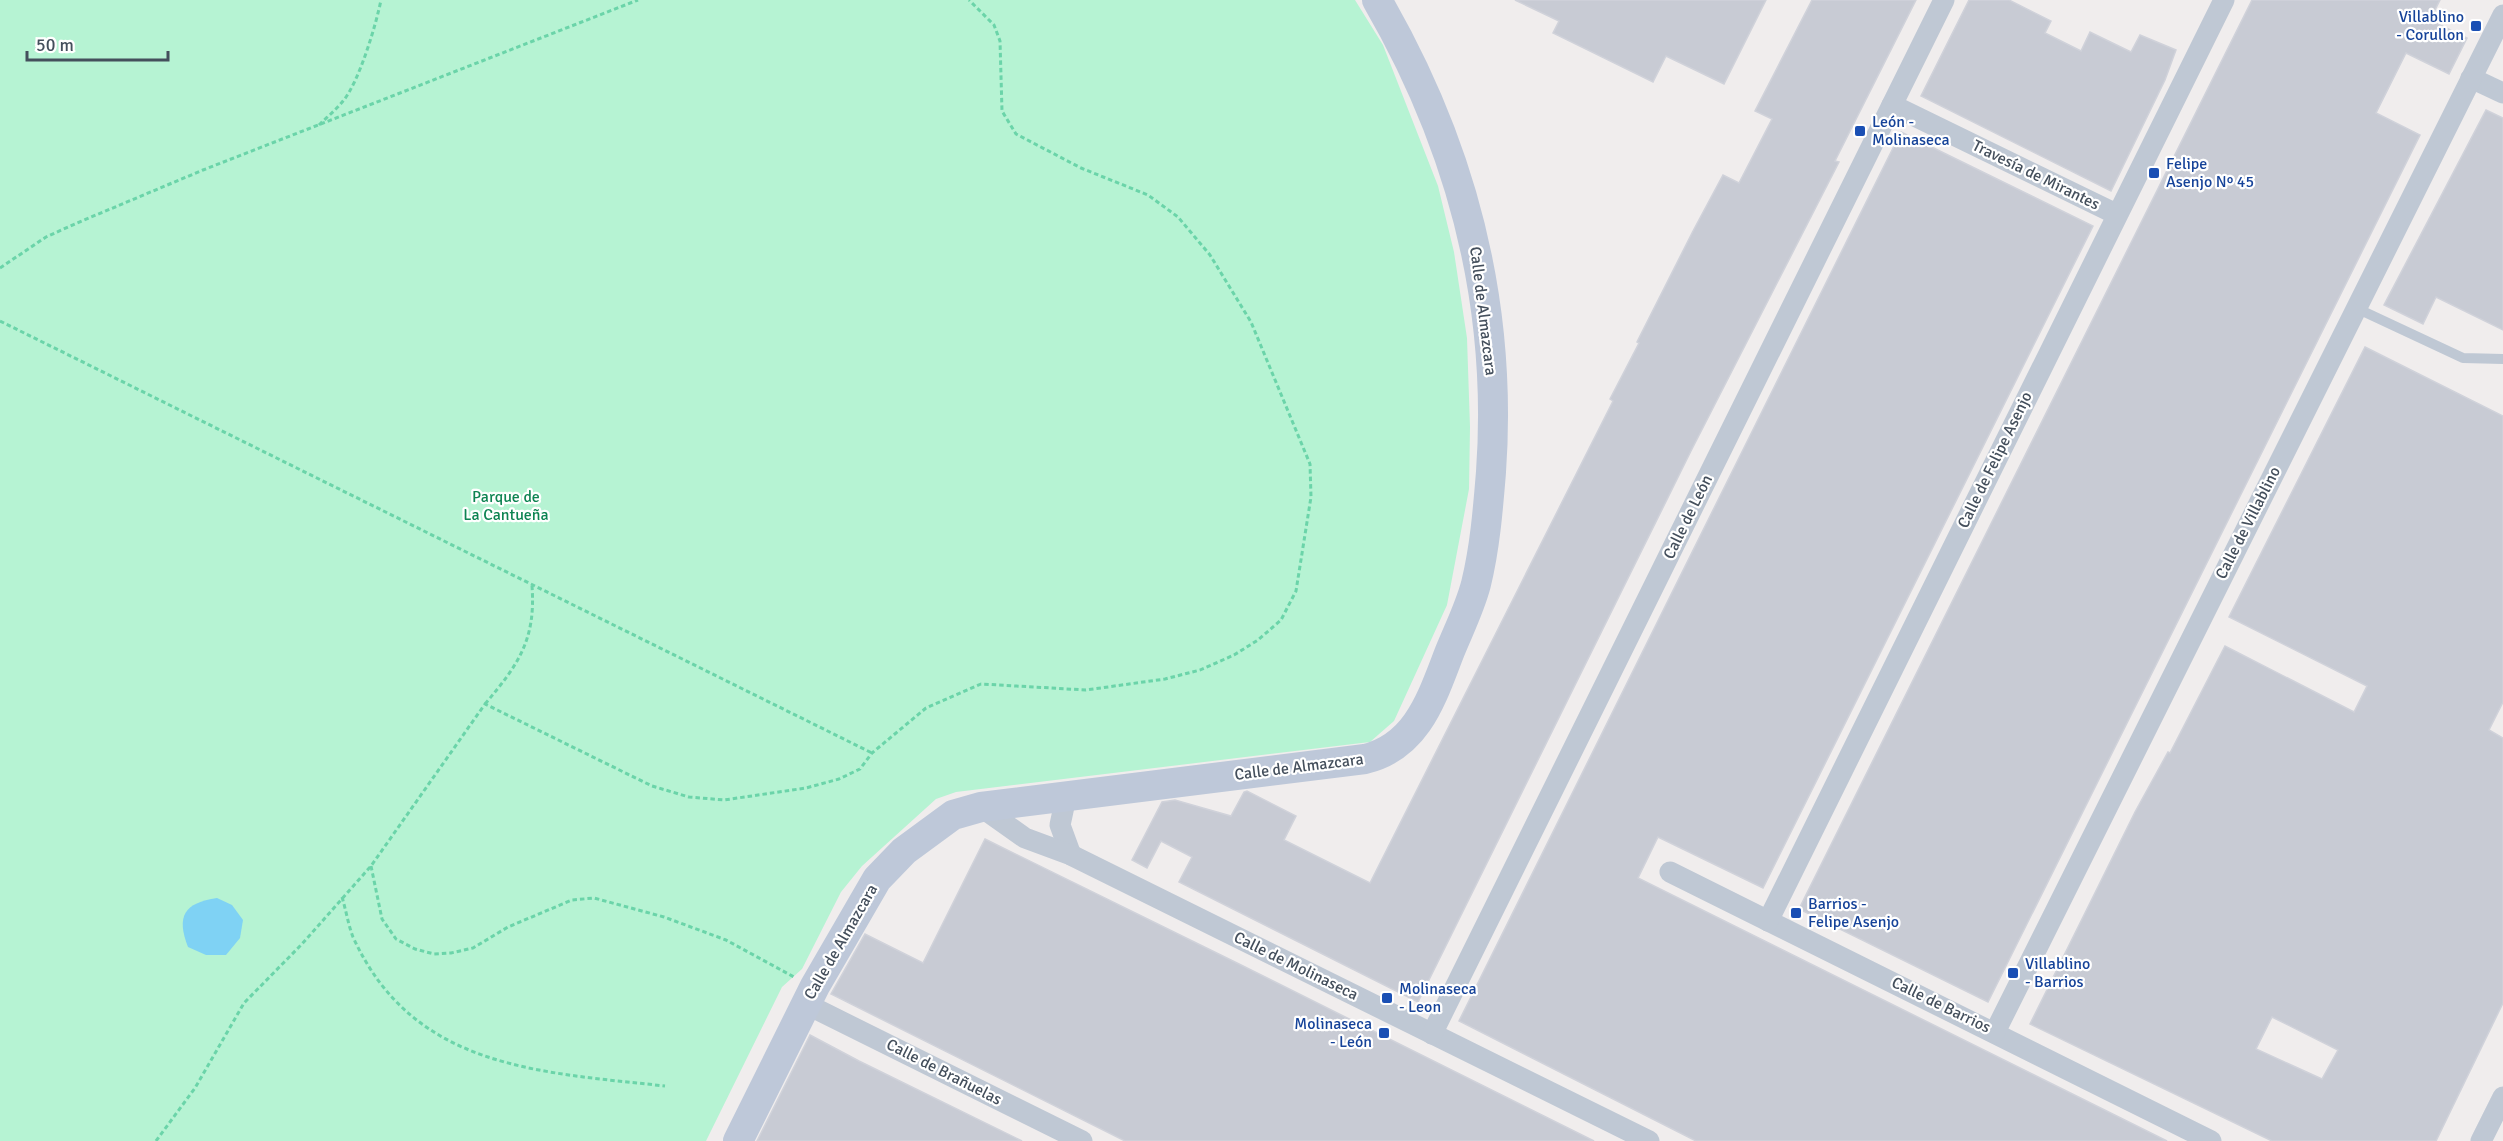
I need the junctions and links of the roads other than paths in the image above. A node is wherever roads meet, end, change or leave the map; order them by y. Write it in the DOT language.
graph roads {
  1 [pos="1377,0"];
  2 [pos="1944,0"];
  3 [pos="2224,0"];
  4 [pos="2503,15"];
  5 [pos="2471,78"];
  6 [pos="2503,93"];
  7 [pos="1892,105"];
  8 [pos="2116,214"];
  9 [pos="2356,308"];
  10 [pos="2503,358"];
  11 [pos="1066,796"];
  12 [pos="981,807"];
  13 [pos="1071,855"];
  14 [pos="1670,872"];
  15 [pos="1768,921"];
  16 [pos="810,995"];
  17 [pos="1995,1032"];
  18 [pos="1432,1034"];
  19 [pos="2503,1097"];
  20 [pos="738,1141"];
  21 [pos="1082,1141"];
  22 [pos="1648,1141"];
  23 [pos="2211,1141"];
  24 [pos="2481,1141"];
  1 -- 11 [label="street, Calle de Almazcara"];
  2 -- 7 [label="street, Calle de León"];
  3 -- 8 [label="street, Calle de Felipe Asenjo"];
  4 -- 5 [label="street, Calle de Villablino"];
  5 -- 6 [label="street"];
  5 -- 9 [label="street, Calle de Villablino"];
  7 -- 8 [label="street, Travesía de Mirantes"];
  7 -- 18 [label="street, Calle de León"];
  8 -- 15 [label="street, Calle de Felipe Asenjo"];
  9 -- 10 [label="lane"];
  9 -- 17 [label="street, Calle de Villablino"];
  11 -- 12 [label="street, Calle de Almazcara"];
  11 -- 13 [label="street"];
  12 -- 13 [label="street, Calle de Molinaseca"];
  12 -- 16 [label="street, Calle de Almazcara"];
  13 -- 18 [label="street, Calle de Molinaseca"];
  14 -- 15 [label="street, Calle de Barrios"];
  15 -- 17 [label="street, Calle de Barrios"];
  16 -- 20 [label="street, Calle de Almazcara"];
  16 -- 21 [label="street, Calle de Brañuelas"];
  17 -- 23 [label="street, Calle de Barrios"];
  18 -- 22 [label="street, Calle de Molinaseca"];
  19 -- 24 [label="street"];
}
